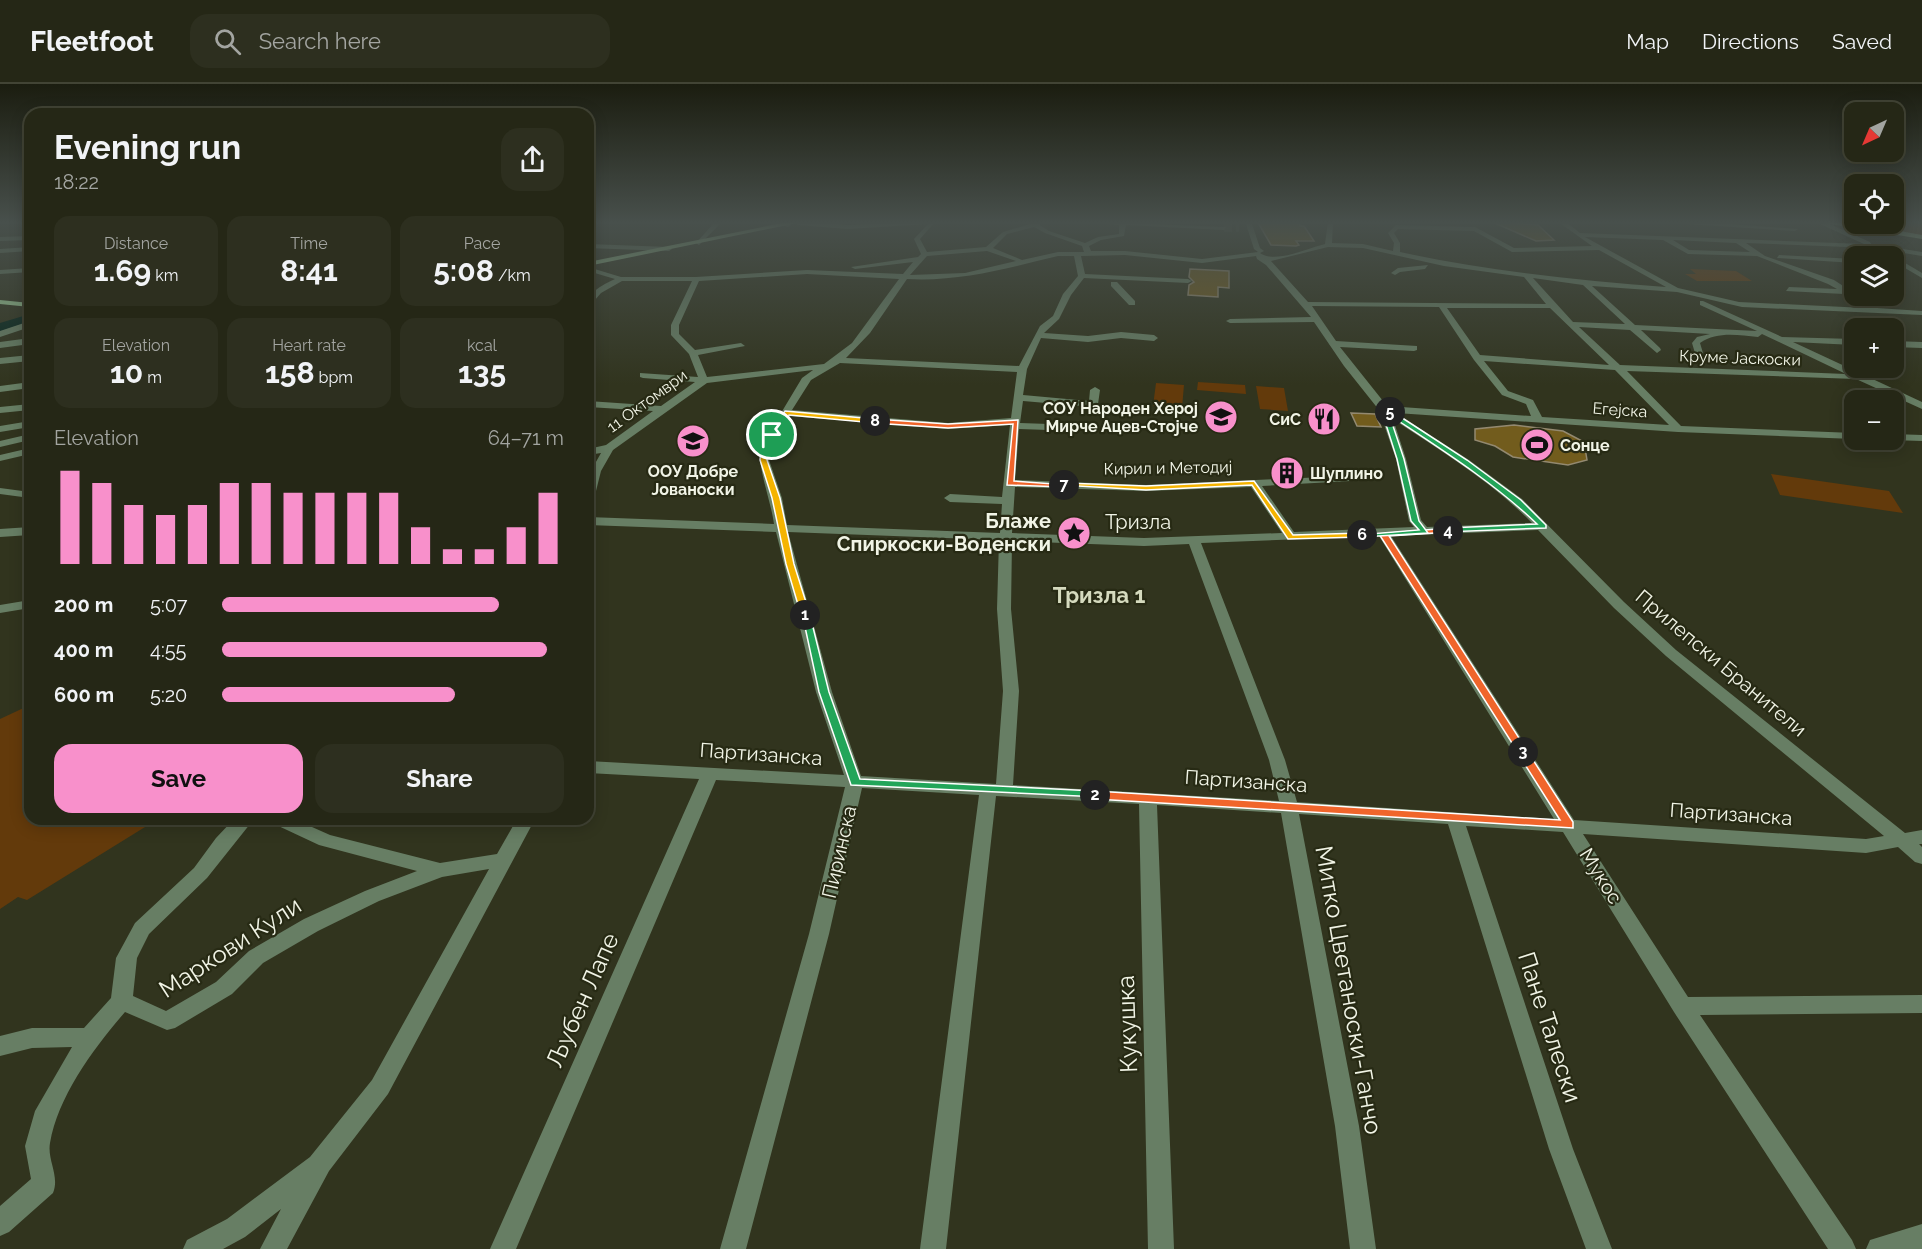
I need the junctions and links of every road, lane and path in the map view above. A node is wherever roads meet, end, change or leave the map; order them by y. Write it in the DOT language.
graph roads {
  1 [pos="607,275"];
  2 [pos="741,275"];
  3 [pos="881,275"];
  4 [pos="958,275"];
  5 [pos="1158,275"];
  6 [pos="1278,275"];
  7 [pos="1526,275"];
  8 [pos="1529,275"];
  9 [pos="1651,275"];
  10 [pos="1813,275"];
  11 [pos="1082,276"];
  12 [pos="904,277"];
  13 [pos="621,279"];
  14 [pos="696,279"];
  15 [pos="1144,279"];
  16 [pos="1188,281"];
  17 [pos="1585,283"];
  18 [pos="1101,284"];
  19 [pos="1113,284"];
  20 [pos="1789,289"];
  21 [pos="1677,290"];
  22 [pos="1844,290"];
  23 [pos="1844,292"];
  24 [pos="594,297"];
  25 [pos="0,302"];
  26 [pos="1132,303"];
  27 [pos="1704,303"];
  28 [pos="24,304"];
  29 [pos="1306,304"];
  30 [pos="1441,305"];
  31 [pos="1742,305"];
  32 [pos="1552,306"];
  33 [pos="1868,306"];
  34 [pos="1875,311"];
  35 [pos="1922,313"];
  36 [pos="1317,320"];
  37 [pos="1230,321"];
  38 [pos="1571,324"];
  39 [pos="24,326"];
  40 [pos="1632,327"];
  41 [pos="0,334"];
  42 [pos="1039,335"];
  43 [pos="1767,335"];
  44 [pos="1154,338"];
  45 [pos="1778,339"];
  46 [pos="24,342"];
  47 [pos="1844,342"];
  48 [pos="1335,344"];
  49 [pos="1904,344"];
  50 [pos="0,345"];
  51 [pos="1922,345"];
  52 [pos="741,346"];
  53 [pos="1414,348"];
  54 [pos="1656,350"];
  55 [pos="693,353"];
  56 [pos="1699,353"];
  57 [pos="1477,358"];
  58 [pos="24,359"];
  59 [pos="840,360"];
  60 [pos="0,361"];
  61 [pos="826,366"];
  62 [pos="1618,368"];
  63 [pos="1022,369"];
  64 [pos="1844,370"];
  65 [pos="791,371"];
  66 [pos="643,375"];
  67 [pos="1844,376"];
  68 [pos="807,378"];
  69 [pos="1861,378"];
  70 [pos="704,380"];
  71 [pos="24,386"];
  72 [pos="0,389"];
  73 [pos="1095,390"];
  74 [pos="1020,399"];
  75 [pos="594,405"];
  76 [pos="1922,406"];
  77 [pos="24,408"];
  78 [pos="661,409"];
  79 [pos="1384,409"];
  80 [pos="0,410"];
  81 [pos="787,413"];
  82 [pos="1538,419"];
  83 [pos="1015,424"];
  84 [pos="24,425"];
  85 [pos="1078,428"];
  86 [pos="0,429"];
  87 [pos="1678,429"];
  88 [pos="1844,436"];
  89 [pos="1904,437"];
  90 [pos="24,438"];
  91 [pos="1922,438"];
  92 [pos="0,444"];
  93 [pos="609,448"];
  94 [pos="594,451"];
  95 [pos="24,452"];
  96 [pos="0,458"];
  97 [pos="594,475"];
  98 [pos="1346,479"];
  99 [pos="1010,483"];
  100 [pos="1254,483"];
  101 [pos="0,491"];
  102 [pos="24,494"];
  103 [pos="951,498"];
  104 [pos="1009,501"];
  105 [pos="594,521"];
  106 [pos="1544,526"];
  107 [pos="781,528"];
  108 [pos="24,531"];
  109 [pos="1425,532"];
  110 [pos="0,533"];
  111 [pos="1383,534"];
  112 [pos="1291,537"];
  113 [pos="1006,538"];
  114 [pos="1194,541"];
  115 [pos="24,605"];
  116 [pos="0,609"];
  117 [pos="594,767"];
  118 [pos="710,773"];
  119 [pos="855,783"];
  120 [pos="996,789"];
  121 [pos="1148,798"];
  122 [pos="1288,806"];
  123 [pos="1455,819"];
  124 [pos="239,825"];
  125 [pos="291,825"];
  126 [pos="523,825"];
  127 [pos="1569,825"];
  128 [pos="1922,837"];
  129 [pos="1900,840"];
  130 [pos="1922,857"];
  131 [pos="504,860"];
  132 [pos="440,870"];
  133 [pos="122,1001"];
  134 [pos="1922,1004"];
  135 [pos="1682,1006"];
  136 [pos="89,1038"];
  137 [pos="0,1046"];
  138 [pos="320,1163"];
  139 [pos="0,1223"];
  140 [pos="1922,1237"];
  141 [pos="196,1249"];
  142 [pos="273,1249"];
  143 [pos="503,1249"];
  144 [pos="733,1249"];
  145 [pos="933,1249"];
  146 [pos="1161,1249"];
  147 [pos="1363,1249"];
  148 [pos="1599,1249"];
  149 [pos="1843,1249"];
  150 [pos="1879,1249"];
  1 -- 13 [label="street"];
  2 -- 14 [label="street"];
  3 -- 12 [label="street"];
  4 -- 12 [label="street"];
  5 -- 15 [label="street"];
  6 -- 29 [label="street, Прилепски Бранители"];
  7 -- 32 [label="street"];
  8 -- 17 [label="street"];
  9 -- 21 [label="street"];
  10 -- 22 [label="street"];
  11 -- 15 [label="street"];
  11 -- 42 [label="street"];
  12 -- 59 [label="street"];
  13 -- 14 [label="street"];
  13 -- 24 [label="street"];
  14 -- 55 [label="street, 11 Октомври"];
  15 -- 16 [label="street"];
  15 -- 19 [label="street"];
  17 -- 21 [label="street"];
  17 -- 40 [label="street"];
  18 -- 19 [label="street"];
  19 -- 26 [label="street"];
  20 -- 23 [label="street"];
  21 -- 27 [label="street"];
  21 -- 31 [label="street"];
  25 -- 28 [label="main road"];
  27 -- 31 [label="street"];
  27 -- 43 [label="street"];
  29 -- 30 [label="street"];
  29 -- 36 [label="street, Прилепски Бранители"];
  30 -- 32 [label="street"];
  30 -- 57 [label="street"];
  31 -- 34 [label="street"];
  32 -- 38 [label="street"];
  33 -- 34 [label="street"];
  34 -- 35 [label="street"];
  36 -- 37 [label="street"];
  36 -- 48 [label="street, Прилепски Бранители"];
  38 -- 40 [label="street"];
  38 -- 62 [label="street"];
  39 -- 41 [label="street"];
  40 -- 43 [label="street"];
  40 -- 54 [label="street"];
  42 -- 44 [label="street"];
  42 -- 63 [label="street"];
  43 -- 45 [label="street"];
  43 -- 56 [label="street"];
  45 -- 47 [label="street"];
  45 -- 64 [label="street"];
  46 -- 50 [label="street"];
  48 -- 53 [label="street"];
  48 -- 79 [label="street, Прилепски Бранители"];
  49 -- 51 [label="street"];
  52 -- 55 [label="street, 11 Октомври"];
  55 -- 70 [label="street, 11 Октомври"];
  57 -- 62 [label="street, Круме Јаскоски"];
  57 -- 82 [label="street"];
  58 -- 60 [label="street"];
  59 -- 61 [label="street"];
  59 -- 63 [label="street"];
  61 -- 65 [label="street"];
  61 -- 68 [label="street"];
  62 -- 67 [label="street, Круме Јаскоски"];
  62 -- 87 [label="street"];
  63 -- 74 [label="street"];
  65 -- 68 [label="street"];
  65 -- 70 [label="street"];
  66 -- 70 [label="street, 11 Октомври"];
  68 -- 81 [label="street, Пиринска"];
  69 -- 76 [label="street"];
  70 -- 78 [label="street, 11 Октомври"];
  71 -- 72 [label="street"];
  73 -- 74 [label="street"];
  74 -- 83 [label="street"];
  75 -- 78 [label="street"];
  77 -- 80 [label="street"];
  78 -- 93 [label="street, 11 Октомври"];
  79 -- 82 [label="street, Егејска"];
  79 -- 106 [label="street, Прилепски Бранители"];
  79 -- 109 [label="street, Прилепски Бранители"];
  81 -- 83 [label="street"];
  81 -- 107 [label="street, Пиринска"];
  82 -- 87 [label="street, Егејска"];
  83 -- 85 [label="street"];
  83 -- 99 [label="street"];
  84 -- 86 [label="street"];
  87 -- 88 [label="street, Егејска"];
  89 -- 91 [label="street"];
  90 -- 92 [label="street"];
  93 -- 94 [label="street, 11 Октомври"];
  93 -- 97 [label="street, 11 Октомври"];
  95 -- 96 [label="street"];
  98 -- 100 [label="street, Кирил и Методиј"];
  99 -- 100 [label="street, Кирил и Методиј"];
  99 -- 104 [label="street"];
  100 -- 112 [label="street, Кирил и Методиј"];
  101 -- 102 [label="street"];
  103 -- 104 [label="street"];
  104 -- 113 [label="street"];
  105 -- 107 [label="street, Тризла"];
  106 -- 109 [label="street, Тризла"];
  106 -- 129 [label="street, Прилепски Бранители"];
  107 -- 113 [label="street, Тризла"];
  107 -- 119 [label="street, Пиринска"];
  108 -- 110 [label="street"];
  109 -- 111 [label="street, Тризла"];
  111 -- 112 [label="street, Тризла"];
  111 -- 127 [label="street, Мукос"];
  112 -- 114 [label="street, Тризла"];
  113 -- 114 [label="street, Тризла"];
  113 -- 120 [label="street"];
  114 -- 122 [label="street, Митко Цветаноски-Ганчо"];
  115 -- 116 [label="street"];
  117 -- 118 [label="street, Партизанска"];
  118 -- 119 [label="street, Партизанска"];
  118 -- 143 [label="street, Љубен Лапе"];
  119 -- 120 [label="street, Партизанска"];
  119 -- 144 [label="street, Пиринска"];
  120 -- 121 [label="street, Партизанска"];
  120 -- 145 [label="street"];
  121 -- 122 [label="street, Партизанска"];
  121 -- 146 [label="street, Кукушка"];
  122 -- 123 [label="street, Партизанска"];
  122 -- 147 [label="street, Митко Цветаноски-Ганчо"];
  123 -- 127 [label="street, Партизанска"];
  123 -- 148 [label="street, Пане Талески"];
  124 -- 133 [label="street"];
  125 -- 132 [label="street"];
  126 -- 131 [label="street"];
  127 -- 129 [label="street, Партизанска"];
  127 -- 135 [label="street, Мукос"];
  128 -- 129 [label="street, Партизанска"];
  129 -- 130 [label="street, Прилепски Бранители"];
  131 -- 132 [label="street, Маркови Кули"];
  131 -- 138 [label="street"];
  132 -- 133 [label="street, Маркови Кули"];
  133 -- 136 [label="street"];
  134 -- 135 [label="street"];
  135 -- 149 [label="street, Мукос"];
  136 -- 137 [label="street"];
  136 -- 139 [label="street"];
  138 -- 141 [label="street"];
  138 -- 142 [label="street"];
  140 -- 150 [label="street"];
}
